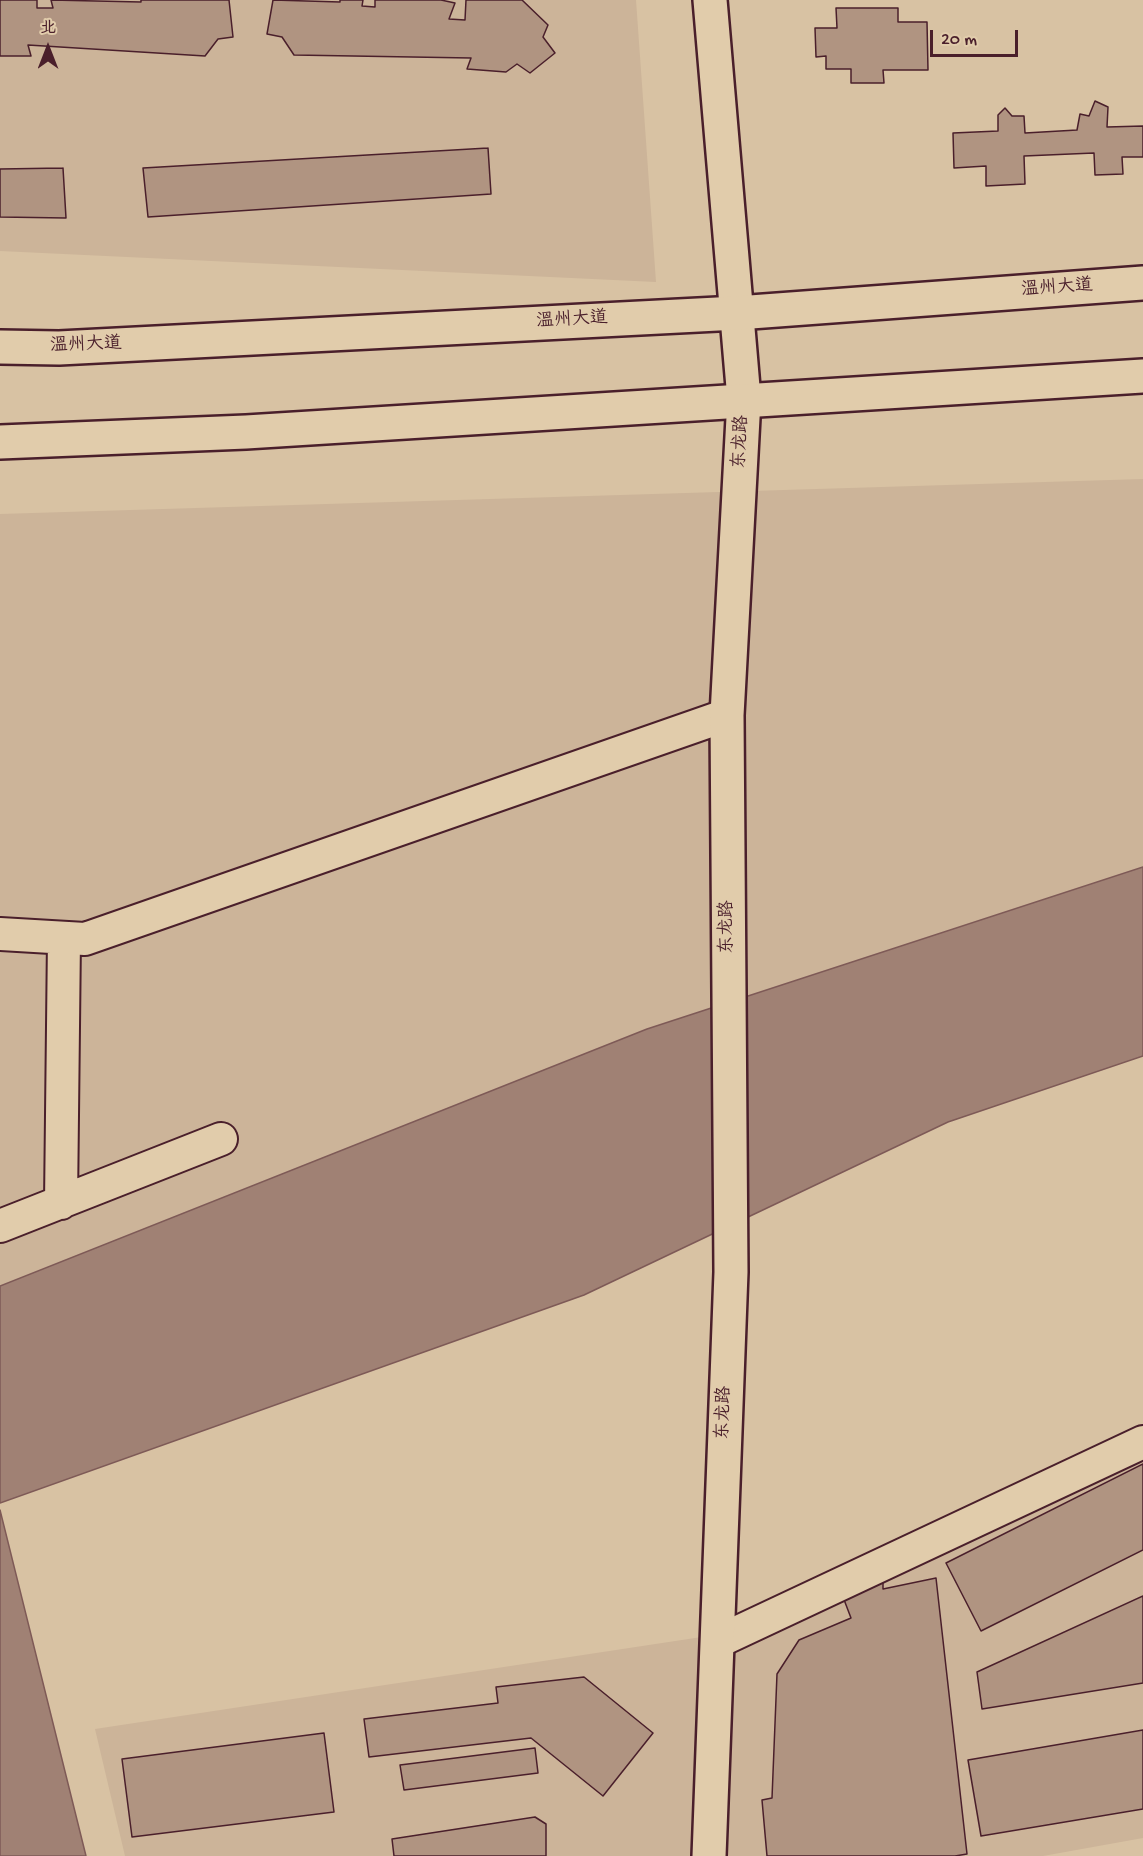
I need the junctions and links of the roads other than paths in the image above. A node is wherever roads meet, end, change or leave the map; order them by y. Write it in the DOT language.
graph roads {
  1 [pos="710,0"];
  2 [pos="1143,283"];
  3 [pos="737,313"];
  4 [pos="0,347"];
  5 [pos="1143,376"];
  6 [pos="744,399"];
  7 [pos="0,442"];
  8 [pos="727,715"];
  9 [pos="0,934"];
  10 [pos="64,938"];
  11 [pos="221,1139"];
  12 [pos="61,1203"];
  13 [pos="0,1226"];
  14 [pos="1143,1442"];
  15 [pos="717,1642"];
  16 [pos="709,1856"];
  1 -- 3 [label="main road, 东龙路"];
  2 -- 3 [label="main road, 温州大道"];
  3 -- 4 [label="main road, 温州大道"];
  3 -- 6 [label="main road, 东龙路"];
  5 -- 6 [label="main road"];
  6 -- 7 [label="main road"];
  6 -- 8 [label="main road, 东龙路"];
  8 -- 10 [label="street"];
  8 -- 15 [label="main road, 东龙路"];
  9 -- 10 [label="street"];
  10 -- 12 [label="street"];
  11 -- 12 [label="street"];
  12 -- 13 [label="street"];
  14 -- 15 [label="street"];
  15 -- 16 [label="main road, 东龙路"];
}
